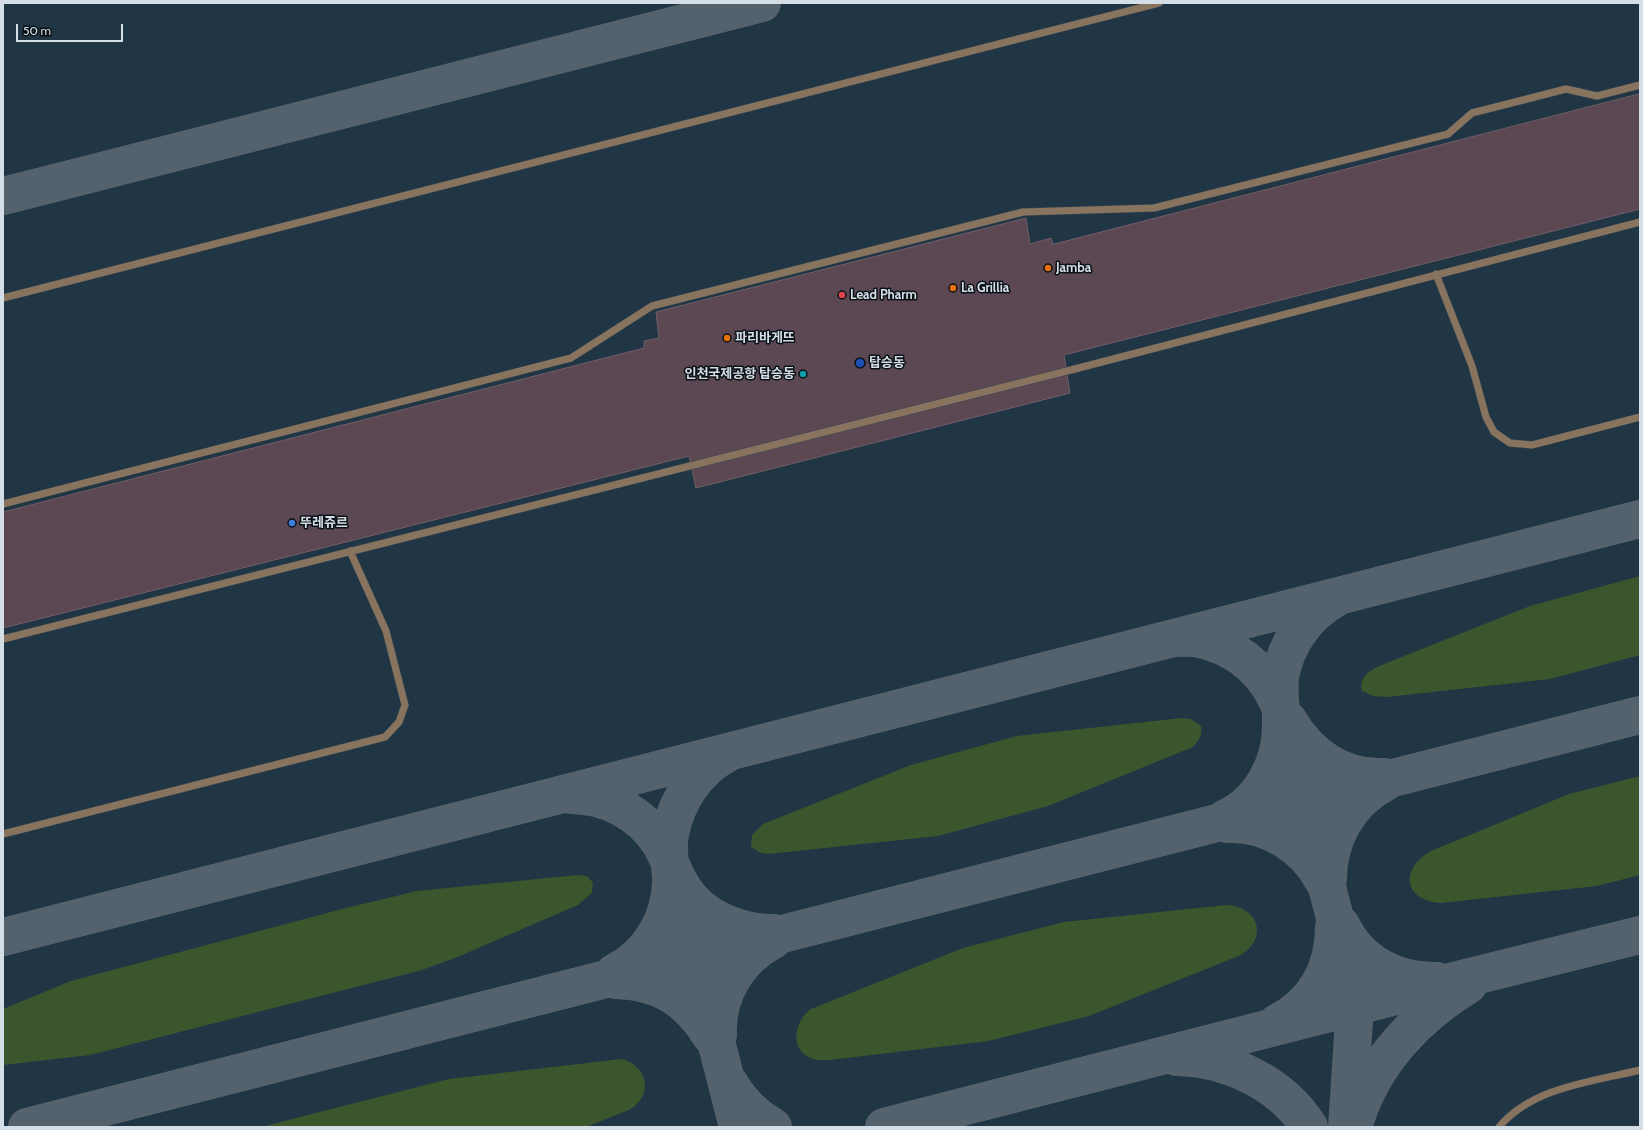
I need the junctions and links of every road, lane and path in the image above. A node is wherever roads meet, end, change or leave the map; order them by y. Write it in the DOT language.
graph roads {
  1 [pos="1159,3"];
  2 [pos="1640,85"];
  3 [pos="1640,222"];
  4 [pos="1436,274"];
  5 [pos="3,298"];
  6 [pos="1640,417"];
  7 [pos="3,504"];
  8 [pos="350,551"];
  9 [pos="3,639"];
  10 [pos="3,834"];
  11 [pos="1640,1070"];
  12 [pos="1498,1127"];
  1 -- 5 [label="lane"];
  2 -- 7 [label="lane"];
  3 -- 4 [label="lane"];
  4 -- 6 [label="lane"];
  4 -- 8 [label="lane"];
  8 -- 9 [label="lane"];
  8 -- 10 [label="lane"];
  11 -- 12 [label="lane"];
}
